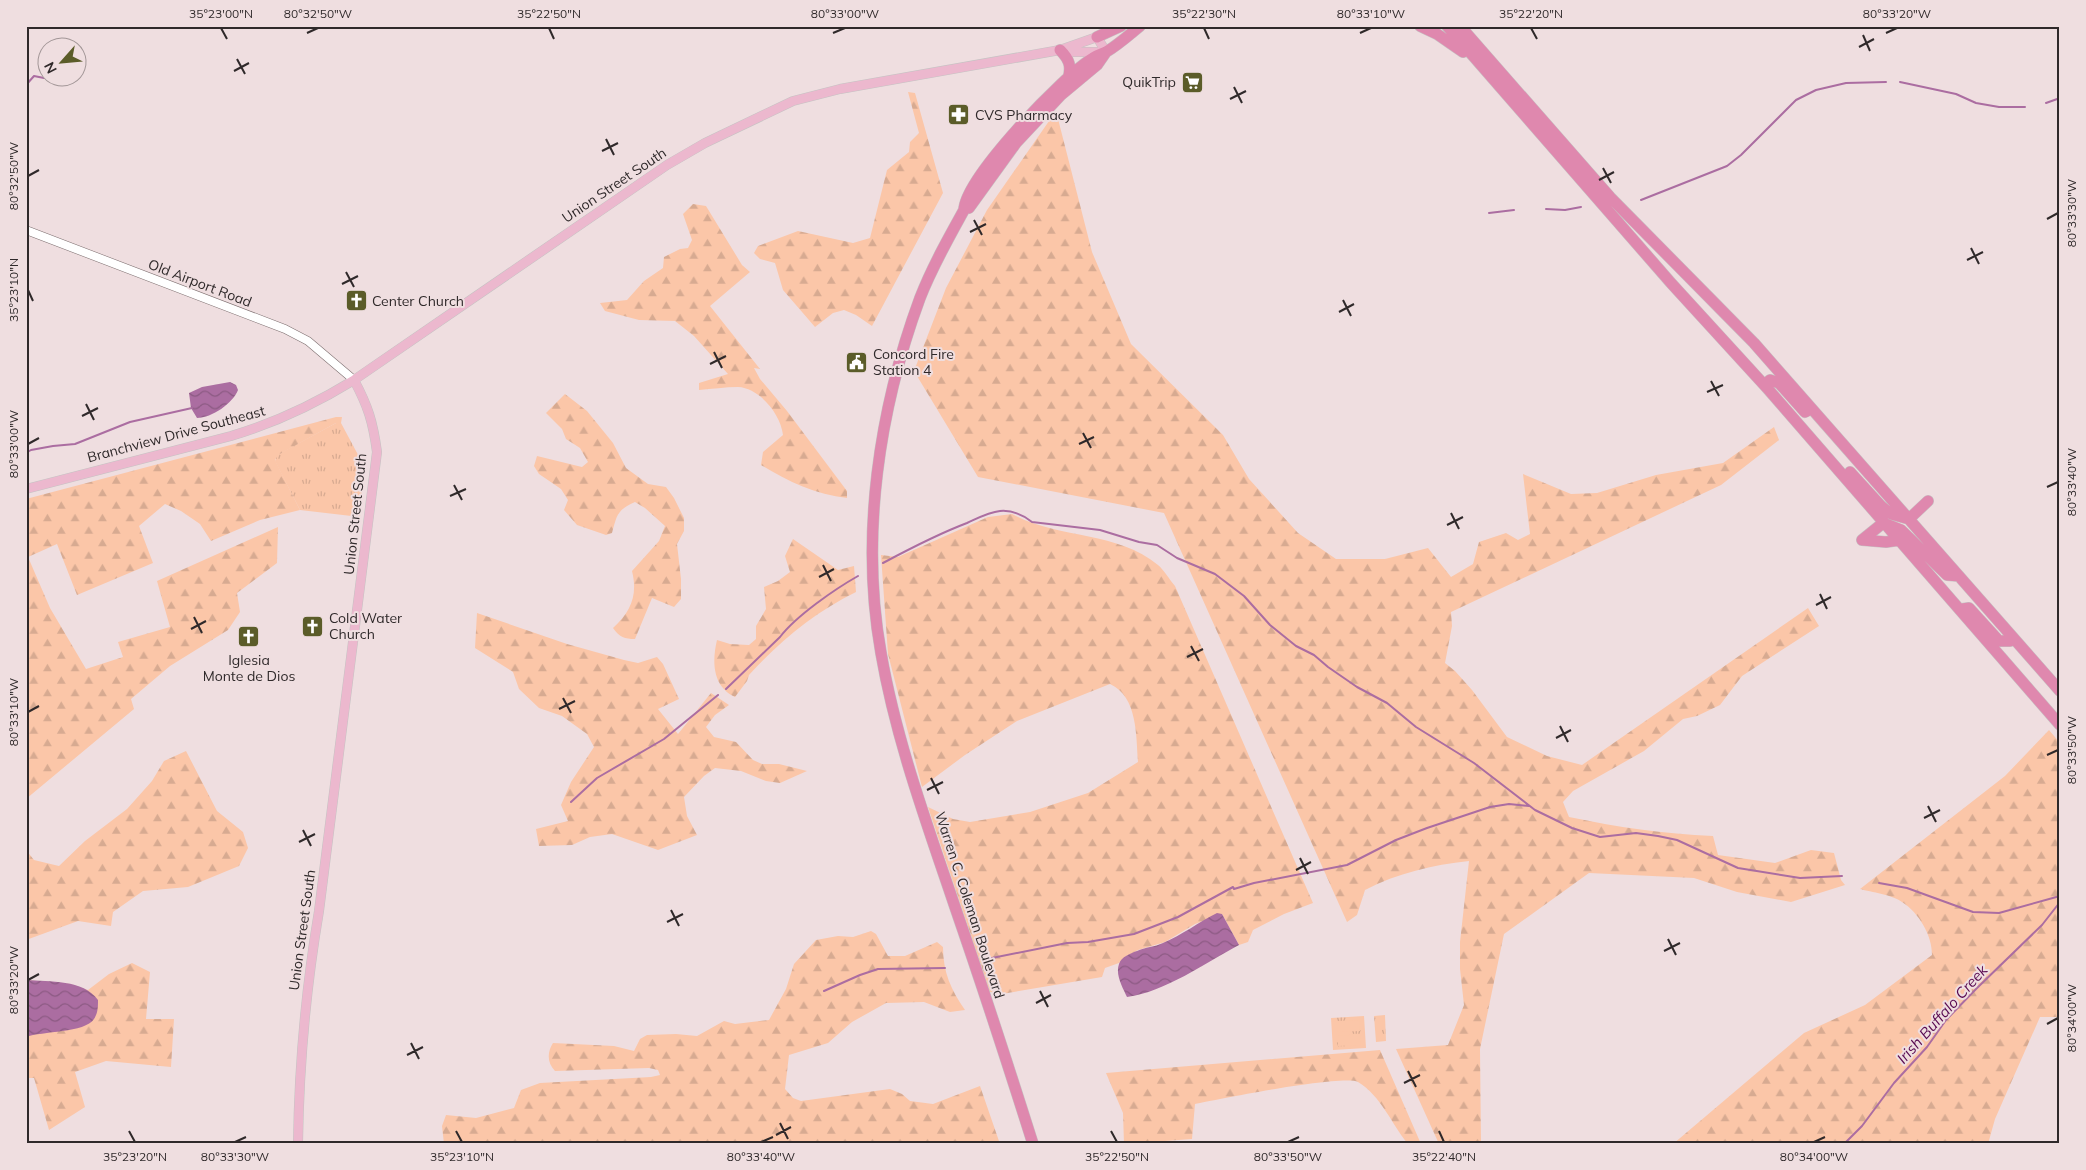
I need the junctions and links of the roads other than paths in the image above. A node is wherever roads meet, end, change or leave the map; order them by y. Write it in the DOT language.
graph roads {
  1 [pos="1121,26"];
  2 [pos="1140,26"];
  3 [pos="1420,26"];
  4 [pos="1447,26"];
  5 [pos="1460,26"];
  6 [pos="1097,37"];
  7 [pos="1060,50"];
  8 [pos="1106,52"];
  9 [pos="1476,61"];
  10 [pos="1068,79"];
  11 [pos="964,210"];
  12 [pos="26,230"];
  13 [pos="354,380"];
  14 [pos="1765,385"];
  15 [pos="1814,410"];
  16 [pos="1838,469"];
  17 [pos="26,489"];
  18 [pos="1898,505"];
  19 [pos="1909,519"];
  20 [pos="1883,523"];
  21 [pos="1900,540"];
  22 [pos="1959,576"];
  23 [pos="1960,609"];
  24 [pos="2012,638"];
  25 [pos="2060,691"];
  26 [pos="2060,725"];
  27 [pos="298,1144"];
  28 [pos="1033,1144"];
  1 -- 6 [label="highway"];
  2 -- 8 [label="highway, Warren C. Coleman Boulevard"];
  3 -- 9 [label="highway"];
  4 -- 9 [label="highway"];
  5 -- 15 [label="highway"];
  6 -- 7 [label="main road, Union Street South"];
  6 -- 8 [label="main road"];
  7 -- 8 [label="main road, Union Street South"];
  7 -- 10 [label="highway"];
  7 -- 13 [label="main road, Union Street South"];
  8 -- 10 [label="highway, Warren C. Coleman Boulevard"];
  8 -- 11 [label="highway, Warren C. Coleman Boulevard"];
  9 -- 14 [label="highway"];
  10 -- 11 [label="highway, Warren C. Coleman Boulevard"];
  11 -- 28 [label="highway, Warren C. Coleman Boulevard"];
  12 -- 13 [label="street, Old Airport Road"];
  13 -- 17 [label="main road, Branchview Drive Southeast"];
  13 -- 27 [label="main road, Union Street South"];
  14 -- 15 [label="highway"];
  14 -- 16 [label="highway"];
  15 -- 18 [label="highway"];
  16 -- 19 [label="highway"];
  16 -- 20 [label="highway"];
  18 -- 19 [label="highway"];
  18 -- 19 [label="highway"];
  19 -- 22 [label="highway"];
  20 -- 21 [label="highway"];
  20 -- 21 [label="highway"];
  20 -- 22 [label="highway"];
  21 -- 23 [label="highway"];
  22 -- 24 [label="highway"];
  23 -- 24 [label="highway"];
  23 -- 26 [label="highway"];
  24 -- 25 [label="highway"];
}
